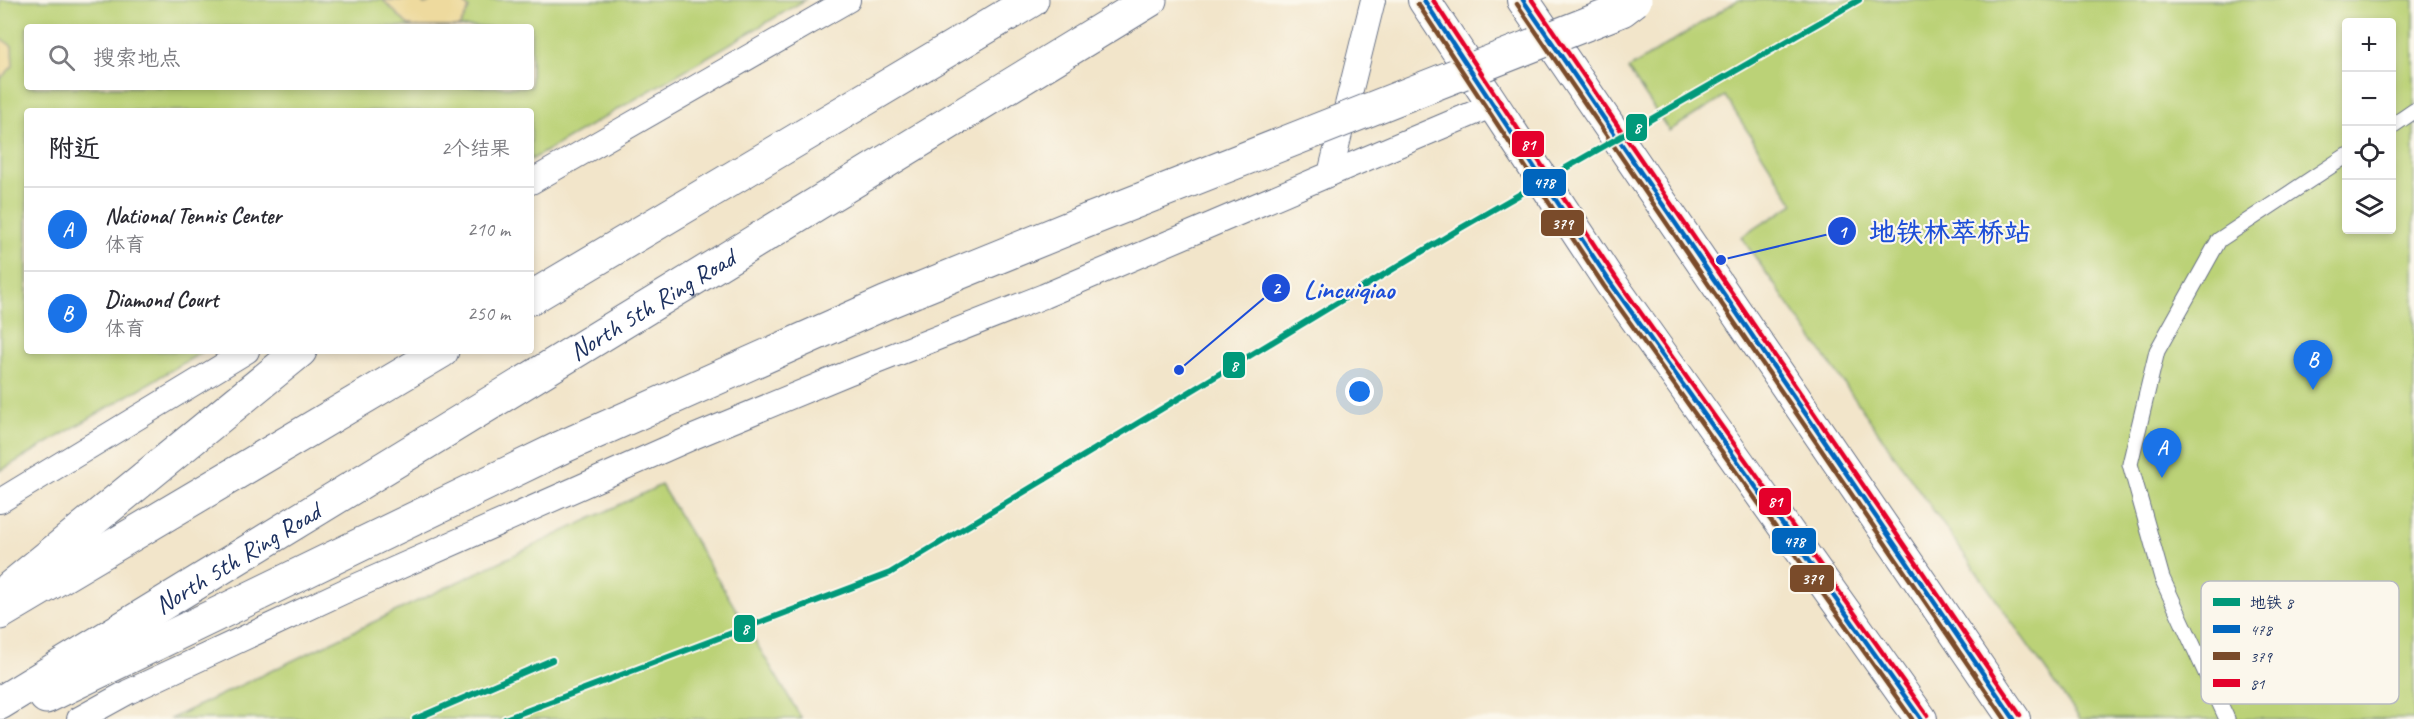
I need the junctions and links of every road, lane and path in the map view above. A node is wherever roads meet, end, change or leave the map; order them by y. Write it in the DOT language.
graph roads {
  1 [pos="848,0"];
  2 [pos="1032,0"];
  3 [pos="1150,0"];
  4 [pos="1373,0"];
  5 [pos="1523,0"];
  6 [pos="1635,0"];
  7 [pos="1437,8"];
  8 [pos="1493,105"];
  9 [pos="2414,111"];
  10 [pos="2396,123"];
  11 [pos="2342,159"];
  12 [pos="1330,174"];
  13 [pos="534,180"];
  14 [pos="534,296"];
  15 [pos="242,354"];
  16 [pos="296,354"];
  17 [pos="437,354"];
  18 [pos="0,501"];
  19 [pos="0,597"];
  20 [pos="0,614"];
  21 [pos="2201,663"];
  22 [pos="0,703"];
  23 [pos="2220,704"];
  24 [pos="1,719"];
  25 [pos="79,719"];
  26 [pos="1921,719"];
  27 [pos="2014,719"];
  28 [pos="2227,719"];
  1 -- 13 [label="street"];
  2 -- 14 [label="highway"];
  3 -- 22 [label="highway, North 5th Ring Road"];
  4 -- 12 [label="street"];
  5 -- 27 [label="main road"];
  6 -- 24 [label="highway, bridge"];
  7 -- 8 [label="main road"];
  8 -- 12 [label="street"];
  8 -- 26 [label="main road"];
  9 -- 10 [label="street"];
  11 -- 21 [label="street"];
  12 -- 25 [label="street"];
  15 -- 18 [label="street"];
  16 -- 19 [label="highway"];
  17 -- 20 [label="highway"];
  23 -- 28 [label="street"];
}
